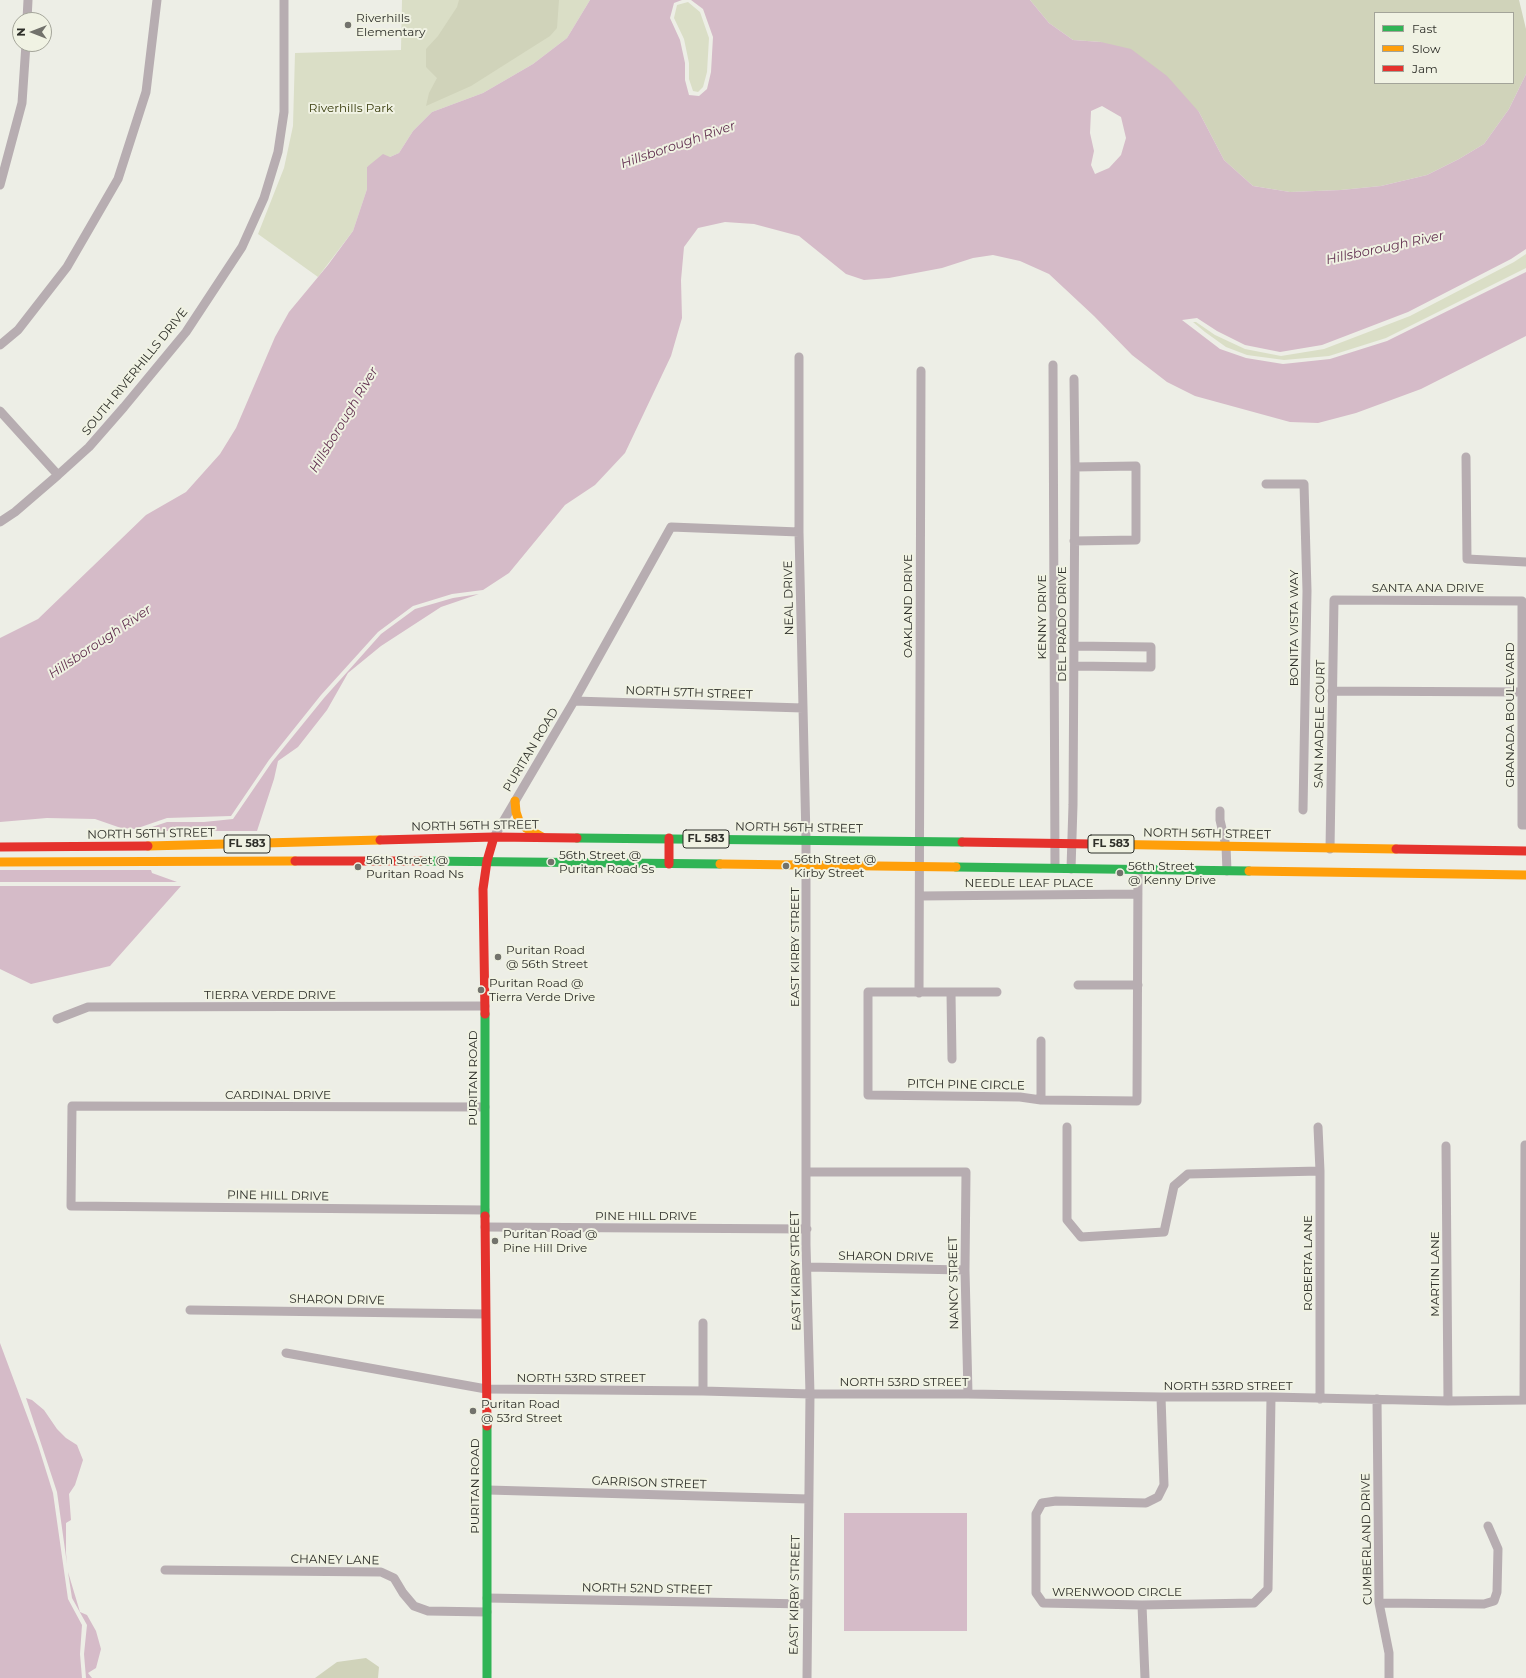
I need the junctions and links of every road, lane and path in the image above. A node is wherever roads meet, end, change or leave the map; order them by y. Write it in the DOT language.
graph roads {
  1 [pos="28,0"];
  2 [pos="156,0"];
  3 [pos="284,0"];
  4 [pos="27,12"];
  5 [pos="25,52"];
  6 [pos="0,185"];
  7 [pos="0,345"];
  8 [pos="799,357"];
  9 [pos="1053,365"];
  10 [pos="921,371"];
  11 [pos="1074,379"];
  12 [pos="0,411"];
  13 [pos="1466,457"];
  14 [pos="1075,467"];
  15 [pos="58,475"];
  16 [pos="1266,484"];
  17 [pos="0,522"];
  18 [pos="799,532"];
  19 [pos="1074,540"];
  20 [pos="1526,562"];
  21 [pos="1334,600"];
  22 [pos="1522,601"];
  23 [pos="1074,646"];
  24 [pos="1074,666"];
  25 [pos="1332,691"];
  26 [pos="1522,692"];
  27 [pos="574,701"];
  28 [pos="803,708"];
  29 [pos="515,801"];
  30 [pos="1303,810"];
  31 [pos="1220,811"];
  32 [pos="1526,825"];
  33 [pos="494,837"];
  34 [pos="542,837"];
  35 [pos="669,838"];
  36 [pos="806,839"];
  37 [pos="919,841"];
  38 [pos="272,844"];
  39 [pos="1055,844"];
  40 [pos="1072,844"];
  41 [pos="1226,846"];
  42 [pos="0,847"];
  43 [pos="1330,849"];
  44 [pos="1526,851"];
  45 [pos="487,861"];
  46 [pos="0,862"];
  47 [pos="272,862"];
  48 [pos="669,864"];
  49 [pos="806,864"];
  50 [pos="919,866"];
  51 [pos="1055,868"];
  52 [pos="1071,868"];
  53 [pos="1138,870"];
  54 [pos="1227,870"];
  55 [pos="1526,875"];
  56 [pos="1138,894"];
  57 [pos="920,896"];
  58 [pos="1078,985"];
  59 [pos="1138,985"];
  60 [pos="997,992"];
  61 [pos="918,993"];
  62 [pos="951,993"];
  63 [pos="485,1006"];
  64 [pos="57,1019"];
  65 [pos="1041,1041"];
  66 [pos="952,1059"];
  67 [pos="1041,1100"];
  68 [pos="485,1107"];
  69 [pos="1067,1127"];
  70 [pos="1318,1127"];
  71 [pos="1525,1145"];
  72 [pos="1446,1146"];
  73 [pos="1320,1171"];
  74 [pos="807,1172"];
  75 [pos="71,1206"];
  76 [pos="485,1210"];
  77 [pos="485,1227"];
  78 [pos="806,1229"];
  79 [pos="807,1267"];
  80 [pos="965,1270"];
  81 [pos="190,1310"];
  82 [pos="485,1314"];
  83 [pos="703,1323"];
  84 [pos="286,1353"];
  85 [pos="486,1389"];
  86 [pos="704,1391"];
  87 [pos="810,1394"];
  88 [pos="968,1394"];
  89 [pos="1161,1397"];
  90 [pos="1271,1397"];
  91 [pos="1320,1399"];
  92 [pos="1376,1399"];
  93 [pos="1525,1400"];
  94 [pos="1448,1401"];
  95 [pos="488,1490"];
  96 [pos="808,1499"];
  97 [pos="1488,1526"];
  98 [pos="165,1570"];
  99 [pos="487,1598"];
  100 [pos="1379,1603"];
  101 [pos="806,1604"];
  102 [pos="1142,1605"];
  103 [pos="487,1612"];
  104 [pos="487,1678"];
  105 [pos="806,1678"];
  106 [pos="1145,1678"];
  107 [pos="1389,1678"];
  1 -- 4 [label="street"];
  2 -- 7 [label="street"];
  3 -- 15 [label="street, SOUTH RIVERHILLS DRIVE"];
  5 -- 6 [label="street"];
  8 -- 18 [label="street, NEAL DRIVE"];
  9 -- 39 [label="street, KENNY DRIVE"];
  10 -- 37 [label="street, OAKLAND DRIVE"];
  11 -- 14 [label="street, DEL PRADO DRIVE"];
  12 -- 15 [label="street"];
  13 -- 20 [label="street"];
  14 -- 19 [label="street, DEL PRADO DRIVE"];
  14 -- 19 [label="street"];
  15 -- 17 [label="street, SOUTH RIVERHILLS DRIVE"];
  16 -- 30 [label="street, BONITA VISTA WAY"];
  18 -- 27 [label="street, PURITAN ROAD"];
  18 -- 28 [label="street, NEAL DRIVE"];
  19 -- 23 [label="street, DEL PRADO DRIVE"];
  21 -- 22 [label="street, SANTA ANA DRIVE"];
  21 -- 25 [label="street, SAN MADELE COURT"];
  22 -- 26 [label="street, GRANADA BOULEVARD"];
  23 -- 24 [label="street, DEL PRADO DRIVE"];
  23 -- 24 [label="street"];
  24 -- 40 [label="street, DEL PRADO DRIVE"];
  25 -- 26 [label="street"];
  25 -- 43 [label="street, SAN MADELE COURT"];
  26 -- 32 [label="street, GRANADA BOULEVARD"];
  27 -- 28 [label="street, NORTH 57TH STREET"];
  27 -- 29 [label="street, PURITAN ROAD"];
  28 -- 36 [label="street, NEAL DRIVE"];
  29 -- 33 [label="street, PURITAN ROAD"];
  29 -- 34 [label="main road"];
  31 -- 41 [label="street"];
  33 -- 34 [label="main road, NORTH 56TH STREET / FL 583"];
  33 -- 38 [label="main road, NORTH 56TH STREET / FL 583"];
  33 -- 45 [label="main road, PURITAN ROAD"];
  34 -- 35 [label="main road, NORTH 56TH STREET / FL 583"];
  35 -- 36 [label="main road, NORTH 56TH STREET / FL 583"];
  35 -- 48 [label="main road"];
  36 -- 37 [label="main road, NORTH 56TH STREET / FL 583"];
  36 -- 49 [label="street, EAST KIRBY STREET"];
  37 -- 39 [label="main road, NORTH 56TH STREET / FL 583"];
  37 -- 50 [label="street, OAKLAND DRIVE"];
  38 -- 42 [label="main road, NORTH 56TH STREET / FL 583"];
  38 -- 47 [label="main road"];
  39 -- 40 [label="main road, NORTH 56TH STREET / FL 583"];
  39 -- 51 [label="street, KENNY DRIVE"];
  40 -- 41 [label="main road, NORTH 56TH STREET / FL 583"];
  40 -- 52 [label="street, DEL PRADO DRIVE"];
  41 -- 43 [label="main road, NORTH 56TH STREET / FL 583"];
  41 -- 54 [label="street"];
  43 -- 44 [label="main road, NORTH 56TH STREET / FL 583"];
  45 -- 47 [label="main road, FL 583"];
  45 -- 48 [label="main road, FL 583"];
  45 -- 63 [label="main road, PURITAN ROAD"];
  46 -- 47 [label="main road, FL 583"];
  48 -- 49 [label="main road, FL 583"];
  49 -- 50 [label="main road, FL 583"];
  49 -- 74 [label="street, EAST KIRBY STREET"];
  50 -- 51 [label="main road, FL 583"];
  50 -- 57 [label="street"];
  51 -- 52 [label="main road, FL 583"];
  52 -- 53 [label="main road, FL 583"];
  53 -- 54 [label="main road, FL 583"];
  53 -- 56 [label="street, PITCH PINE CIRCLE"];
  54 -- 55 [label="main road, FL 583"];
  56 -- 57 [label="street, NEEDLE LEAF PLACE"];
  56 -- 59 [label="street, PITCH PINE CIRCLE"];
  57 -- 61 [label="street"];
  58 -- 59 [label="street"];
  59 -- 67 [label="street, PITCH PINE CIRCLE"];
  60 -- 62 [label="street"];
  61 -- 62 [label="street"];
  61 -- 67 [label="street, PITCH PINE CIRCLE"];
  62 -- 66 [label="street"];
  63 -- 64 [label="street, TIERRA VERDE DRIVE"];
  63 -- 68 [label="main road, PURITAN ROAD"];
  65 -- 67 [label="street"];
  68 -- 75 [label="street, CARDINAL DRIVE"];
  68 -- 76 [label="main road, PURITAN ROAD"];
  69 -- 73 [label="street"];
  70 -- 73 [label="street, ROBERTA LANE"];
  71 -- 93 [label="street"];
  72 -- 94 [label="street, MARTIN LANE"];
  73 -- 91 [label="street, ROBERTA LANE"];
  74 -- 78 [label="street, EAST KIRBY STREET"];
  74 -- 80 [label="street, NANCY STREET"];
  75 -- 76 [label="street, PINE HILL DRIVE"];
  76 -- 77 [label="main road, PURITAN ROAD"];
  77 -- 78 [label="street, PINE HILL DRIVE"];
  77 -- 82 [label="main road, PURITAN ROAD"];
  78 -- 79 [label="street, EAST KIRBY STREET"];
  79 -- 80 [label="street, SHARON DRIVE"];
  79 -- 87 [label="street, EAST KIRBY STREET"];
  80 -- 88 [label="street, NANCY STREET"];
  81 -- 82 [label="street, SHARON DRIVE"];
  82 -- 85 [label="main road, PURITAN ROAD"];
  83 -- 86 [label="street"];
  84 -- 85 [label="street, NORTH 53RD STREET"];
  85 -- 86 [label="street, NORTH 53RD STREET"];
  85 -- 95 [label="main road, PURITAN ROAD"];
  86 -- 87 [label="street, NORTH 53RD STREET"];
  87 -- 88 [label="street, NORTH 53RD STREET"];
  87 -- 96 [label="street, EAST KIRBY STREET"];
  88 -- 89 [label="street, NORTH 53RD STREET"];
  89 -- 90 [label="street, NORTH 53RD STREET"];
  89 -- 102 [label="street, WRENWOOD CIRCLE"];
  90 -- 91 [label="street, NORTH 53RD STREET"];
  90 -- 102 [label="street, WRENWOOD CIRCLE"];
  91 -- 92 [label="street, NORTH 53RD STREET"];
  92 -- 94 [label="street, NORTH 53RD STREET"];
  92 -- 100 [label="street, CUMBERLAND DRIVE"];
  93 -- 94 [label="street, NORTH 53RD STREET"];
  95 -- 96 [label="street, GARRISON STREET"];
  95 -- 99 [label="main road, PURITAN ROAD"];
  96 -- 101 [label="street, EAST KIRBY STREET"];
  97 -- 100 [label="street"];
  98 -- 103 [label="street, CHANEY LANE"];
  99 -- 101 [label="street, NORTH 52ND STREET"];
  99 -- 103 [label="main road, PURITAN ROAD"];
  100 -- 107 [label="street, CUMBERLAND DRIVE"];
  101 -- 105 [label="street, EAST KIRBY STREET"];
  102 -- 106 [label="street"];
  103 -- 104 [label="main road, PURITAN ROAD"];
}
